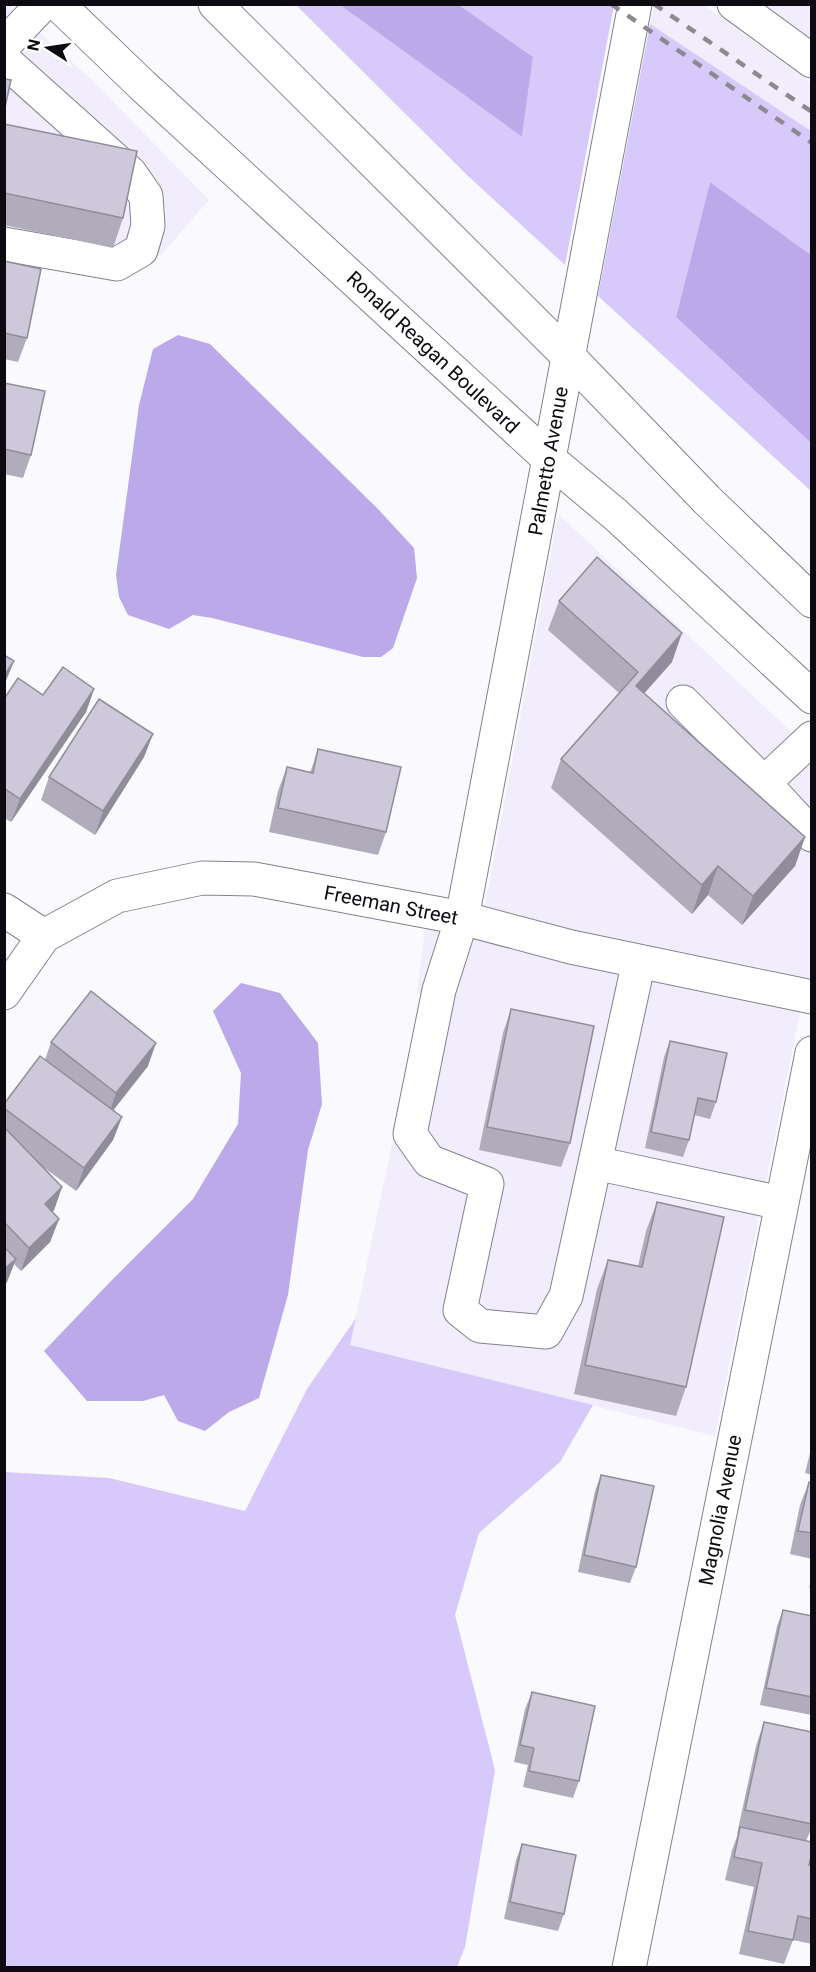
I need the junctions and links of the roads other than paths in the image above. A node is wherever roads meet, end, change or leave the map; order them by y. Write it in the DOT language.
graph roads {
  1 [pos="43,4"];
  2 [pos="58,4"];
  3 [pos="634,4"];
  4 [pos="734,4"];
  5 [pos="218,6"];
  6 [pos="4,45"];
  7 [pos="4,60"];
  8 [pos="812,61"];
  9 [pos="4,244"];
  10 [pos="567,355"];
  11 [pos="549,459"];
  12 [pos="812,601"];
  13 [pos="812,697"];
  14 [pos="683,702"];
  15 [pos="812,738"];
  16 [pos="764,783"];
  17 [pos="812,835"];
  18 [pos="4,910"];
  19 [pos="462,918"];
  20 [pos="44,936"];
  21 [pos="639,961"];
  22 [pos="4,993"];
  23 [pos="812,997"];
  24 [pos="812,1053"];
  25 [pos="595,1163"];
  26 [pos="781,1203"];
  27 [pos="629,1968"];
  1 -- 6 [label="street"];
  2 -- 11 [label="street, Ronald Reagan Boulevard"];
  3 -- 10 [label="street, Palmetto Avenue"];
  4 -- 8 [label="street"];
  5 -- 10 [label="street"];
  7 -- 9 [label="street"];
  10 -- 11 [label="street, Palmetto Avenue"];
  10 -- 12 [label="street"];
  11 -- 13 [label="street, Ronald Reagan Boulevard"];
  11 -- 19 [label="street, Palmetto Avenue"];
  14 -- 16 [label="street"];
  15 -- 16 [label="street"];
  16 -- 17 [label="street"];
  18 -- 20 [label="street"];
  19 -- 20 [label="street, Freeman Street"];
  19 -- 21 [label="street, Freeman Street"];
  19 -- 25 [label="street, Palmetto Avenue"];
  20 -- 22 [label="street, Freeman Street"];
  21 -- 23 [label="street, Freeman Street"];
  21 -- 25 [label="street"];
  24 -- 26 [label="street, Magnolia Avenue"];
  25 -- 26 [label="street"];
  26 -- 27 [label="street, Magnolia Avenue"];
}
